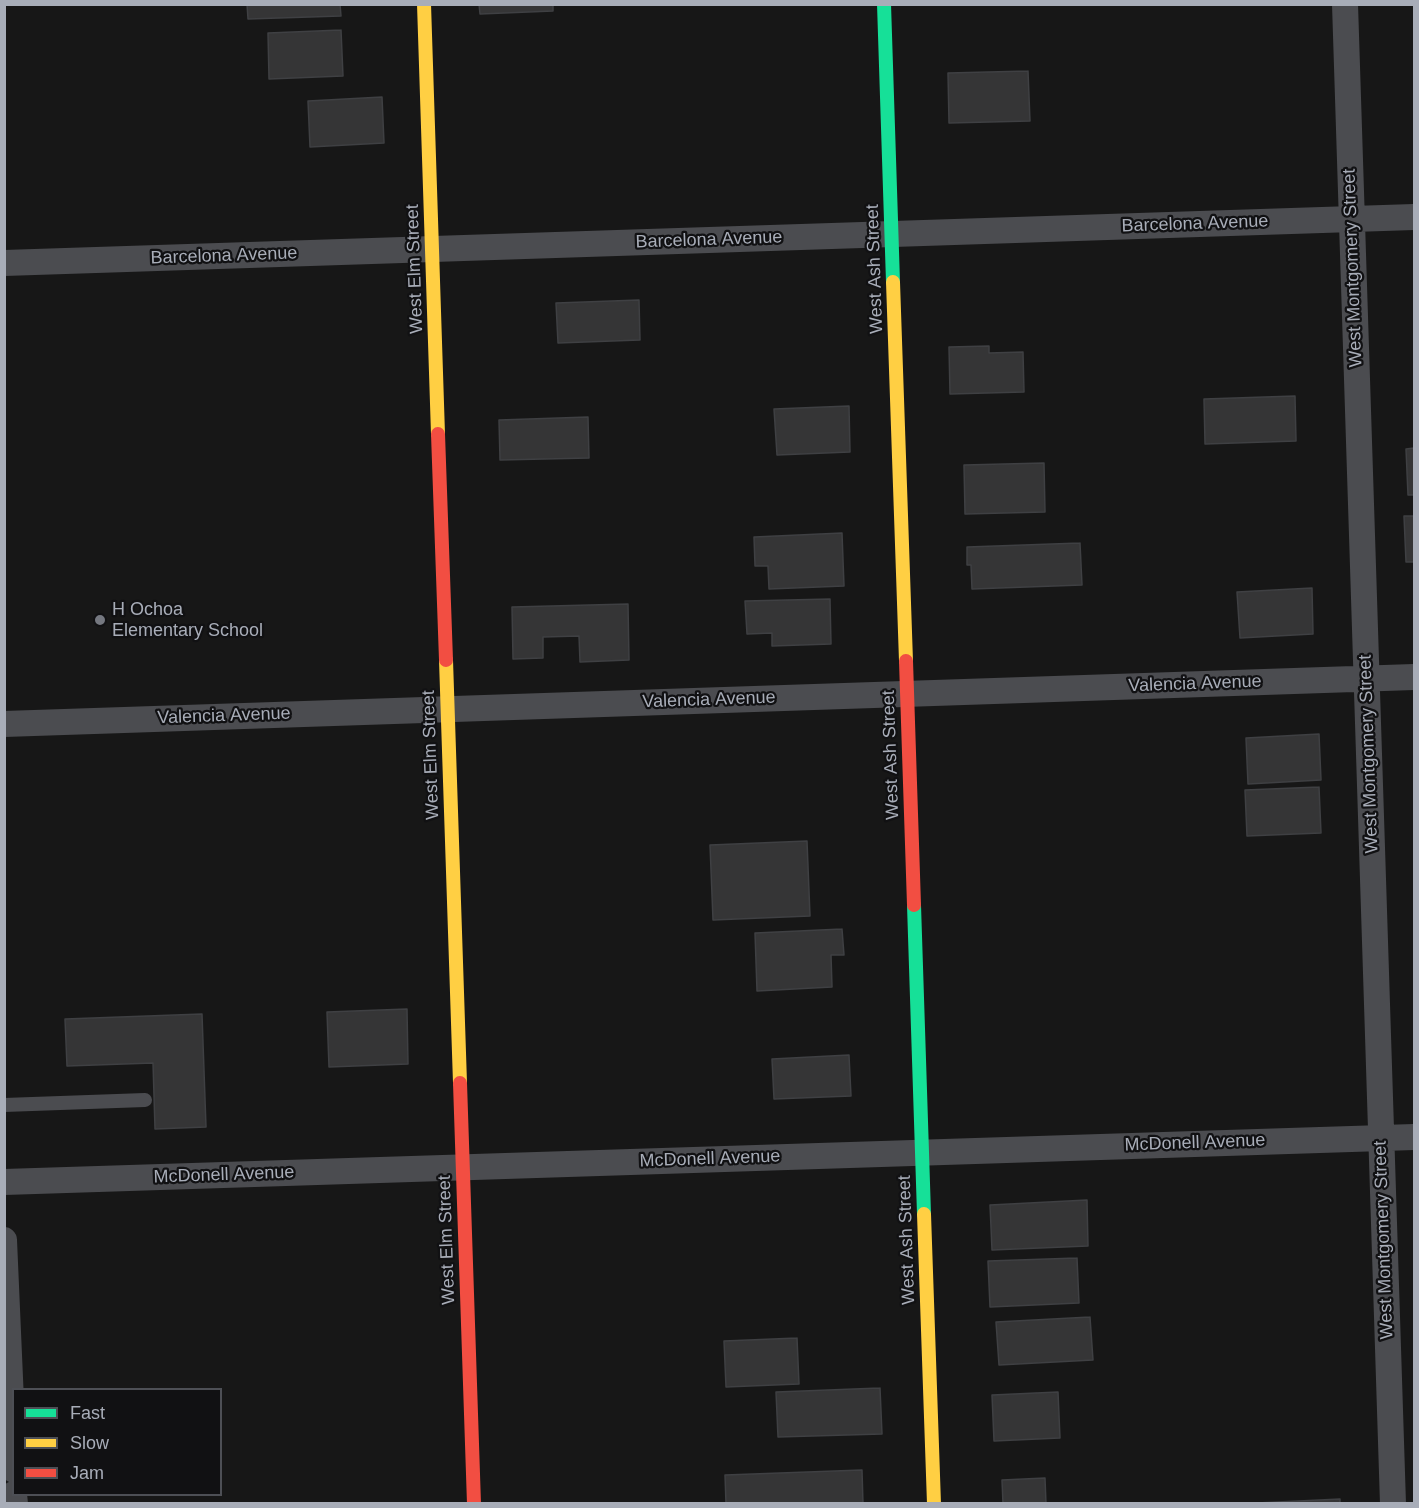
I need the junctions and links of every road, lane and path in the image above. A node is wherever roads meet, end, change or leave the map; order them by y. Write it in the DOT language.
graph roads {
  1 [pos="424,4"];
  2 [pos="884,4"];
  3 [pos="1345,4"];
  4 [pos="1414,217"];
  5 [pos="1352,219"];
  6 [pos="891,234"];
  7 [pos="432,249"];
  8 [pos="4,263"];
  9 [pos="1414,677"];
  10 [pos="1366,678"];
  11 [pos="907,693"];
  12 [pos="448,708"];
  13 [pos="4,724"];
  14 [pos="145,1100"];
  15 [pos="4,1105"];
  16 [pos="1414,1137"];
  17 [pos="1381,1138"];
  18 [pos="922,1152"];
  19 [pos="463,1167"];
  20 [pos="4,1182"];
  21 [pos="4,1240"];
  22 [pos="12,1424"];
  23 [pos="474,1503"];
  24 [pos="934,1503"];
  25 [pos="1393,1503"];
  1 -- 7 [label="street, West Elm Street"];
  2 -- 6 [label="street, West Ash Street"];
  3 -- 5 [label="street, West Montgomery Street"];
  4 -- 5 [label="street, Barcelona Avenue"];
  5 -- 6 [label="street, Barcelona Avenue"];
  5 -- 10 [label="street, West Montgomery Street"];
  6 -- 7 [label="street, Barcelona Avenue"];
  6 -- 11 [label="street, West Ash Street"];
  7 -- 8 [label="street, Barcelona Avenue"];
  7 -- 12 [label="street, West Elm Street"];
  9 -- 10 [label="street, Valencia Avenue"];
  10 -- 11 [label="street, Valencia Avenue"];
  10 -- 17 [label="street, West Montgomery Street"];
  11 -- 12 [label="street, Valencia Avenue"];
  11 -- 18 [label="street, West Ash Street"];
  12 -- 13 [label="street, Valencia Avenue"];
  12 -- 19 [label="street, West Elm Street"];
  14 -- 15 [label="lane"];
  16 -- 17 [label="street, McDonell Avenue"];
  17 -- 18 [label="street, McDonell Avenue"];
  17 -- 25 [label="street, West Montgomery Street"];
  18 -- 19 [label="street, McDonell Avenue"];
  18 -- 24 [label="street, West Ash Street"];
  19 -- 20 [label="street, McDonell Avenue"];
  19 -- 23 [label="street, West Elm Street"];
  21 -- 22 [label="street"];
}
